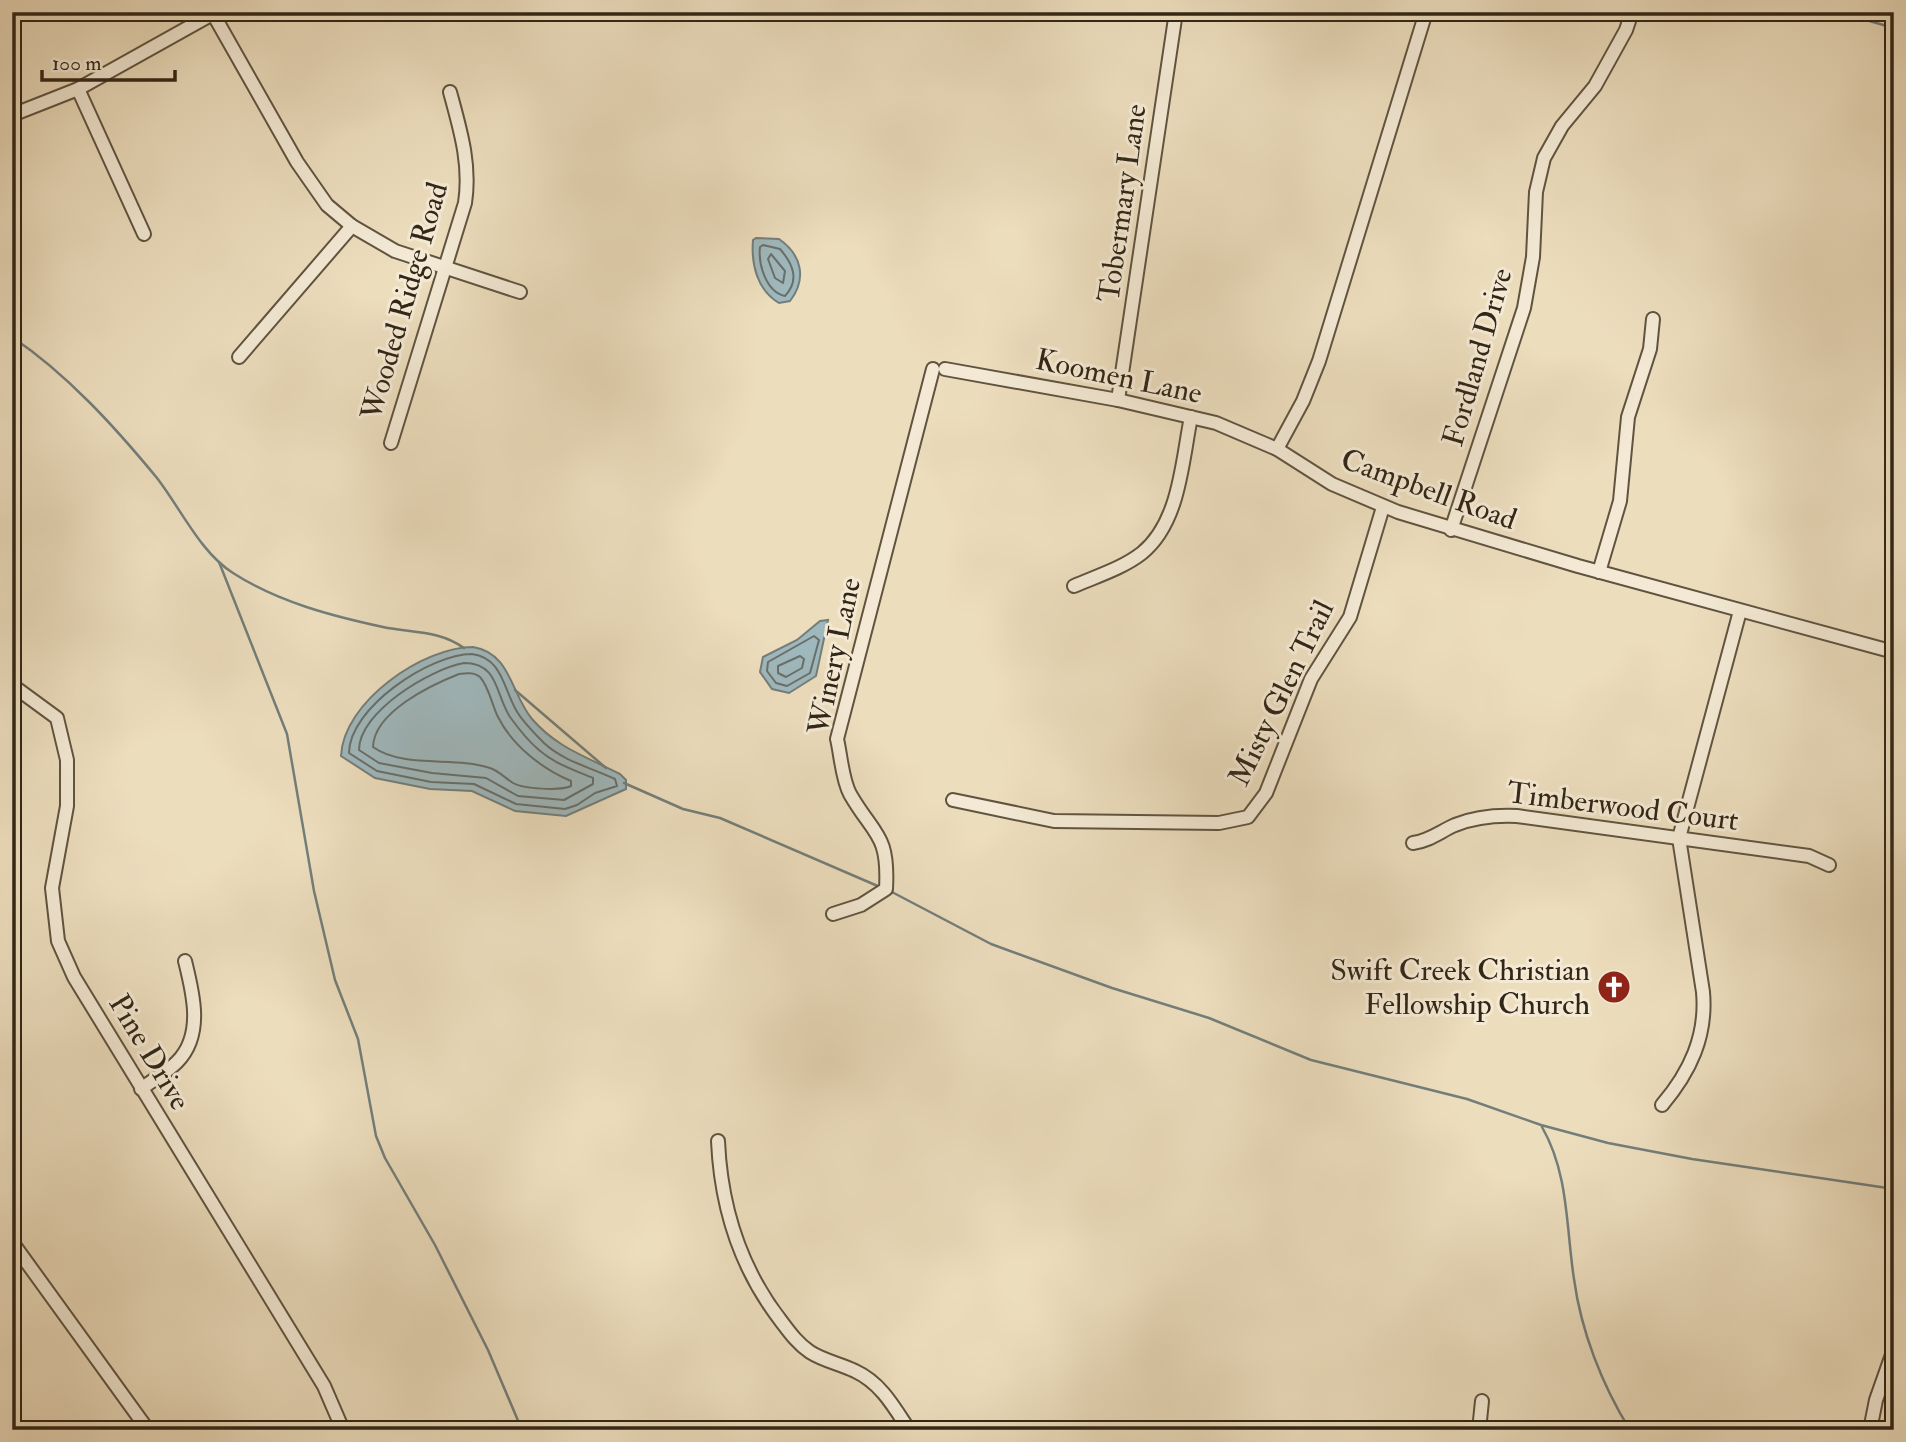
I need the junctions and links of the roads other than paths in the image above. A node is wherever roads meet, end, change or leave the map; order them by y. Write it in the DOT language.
graph roads {
  1 [pos="1176,12"];
  2 [pos="1426,12"];
  3 [pos="1632,12"];
  4 [pos="214,13"];
  5 [pos="78,89"];
  6 [pos="450,92"];
  7 [pos="12,115"];
  8 [pos="352,226"];
  9 [pos="144,234"];
  10 [pos="446,268"];
  11 [pos="520,292"];
  12 [pos="1653,319"];
  13 [pos="239,357"];
  14 [pos="939,369"];
  15 [pos="1118,400"];
  16 [pos="1191,417"];
  17 [pos="391,443"];
  18 [pos="1278,449"];
  19 [pos="1383,506"];
  20 [pos="1451,530"];
  21 [pos="1599,572"];
  22 [pos="1074,586"];
  23 [pos="1740,611"];
  24 [pos="1894,652"];
  25 [pos="12,685"];
  26 [pos="953,800"];
  27 [pos="1679,838"];
  28 [pos="1413,843"];
  29 [pos="1829,864"];
  30 [pos="833,914"];
  31 [pos="185,961"];
  32 [pos="141,1089"];
  33 [pos="1662,1105"];
  34 [pos="718,1141"];
  35 [pos="12,1242"];
  36 [pos="1894,1349"];
  37 [pos="1482,1401"];
  38 [pos="148,1430"];
  39 [pos="343,1430"];
  40 [pos="909,1430"];
  41 [pos="1479,1430"];
  42 [pos="1870,1430"];
  1 -- 15 [label="street, Tobermary Lane"];
  2 -- 18 [label="street"];
  3 -- 20 [label="street, Fordland Drive"];
  4 -- 5 [label="street"];
  4 -- 8 [label="street"];
  5 -- 7 [label="street"];
  5 -- 9 [label="street"];
  6 -- 10 [label="street, Wooded Ridge Road"];
  8 -- 10 [label="street"];
  8 -- 13 [label="street"];
  10 -- 11 [label="street"];
  10 -- 17 [label="street, Wooded Ridge Road"];
  12 -- 21 [label="street"];
  14 -- 15 [label="street, Koomen Lane"];
  14 -- 30 [label="street, Winery Lane"];
  15 -- 16 [label="street, Koomen Lane"];
  16 -- 18 [label="street, Koomen Lane"];
  16 -- 22 [label="street"];
  18 -- 19 [label="street, Campbell Road"];
  19 -- 20 [label="street, Campbell Road"];
  19 -- 26 [label="street, Misty Glen Trail"];
  20 -- 21 [label="street, Campbell Road"];
  21 -- 23 [label="street, Campbell Road"];
  23 -- 24 [label="street, Campbell Road"];
  23 -- 27 [label="street"];
  25 -- 32 [label="street, Pine Drive"];
  27 -- 28 [label="street, Timberwood Court"];
  27 -- 29 [label="street, Timberwood Court"];
  27 -- 33 [label="street"];
  31 -- 32 [label="street"];
  32 -- 39 [label="street, Pine Drive"];
  34 -- 40 [label="street"];
  35 -- 38 [label="street"];
  36 -- 42 [label="street"];
  37 -- 41 [label="street"];
}
